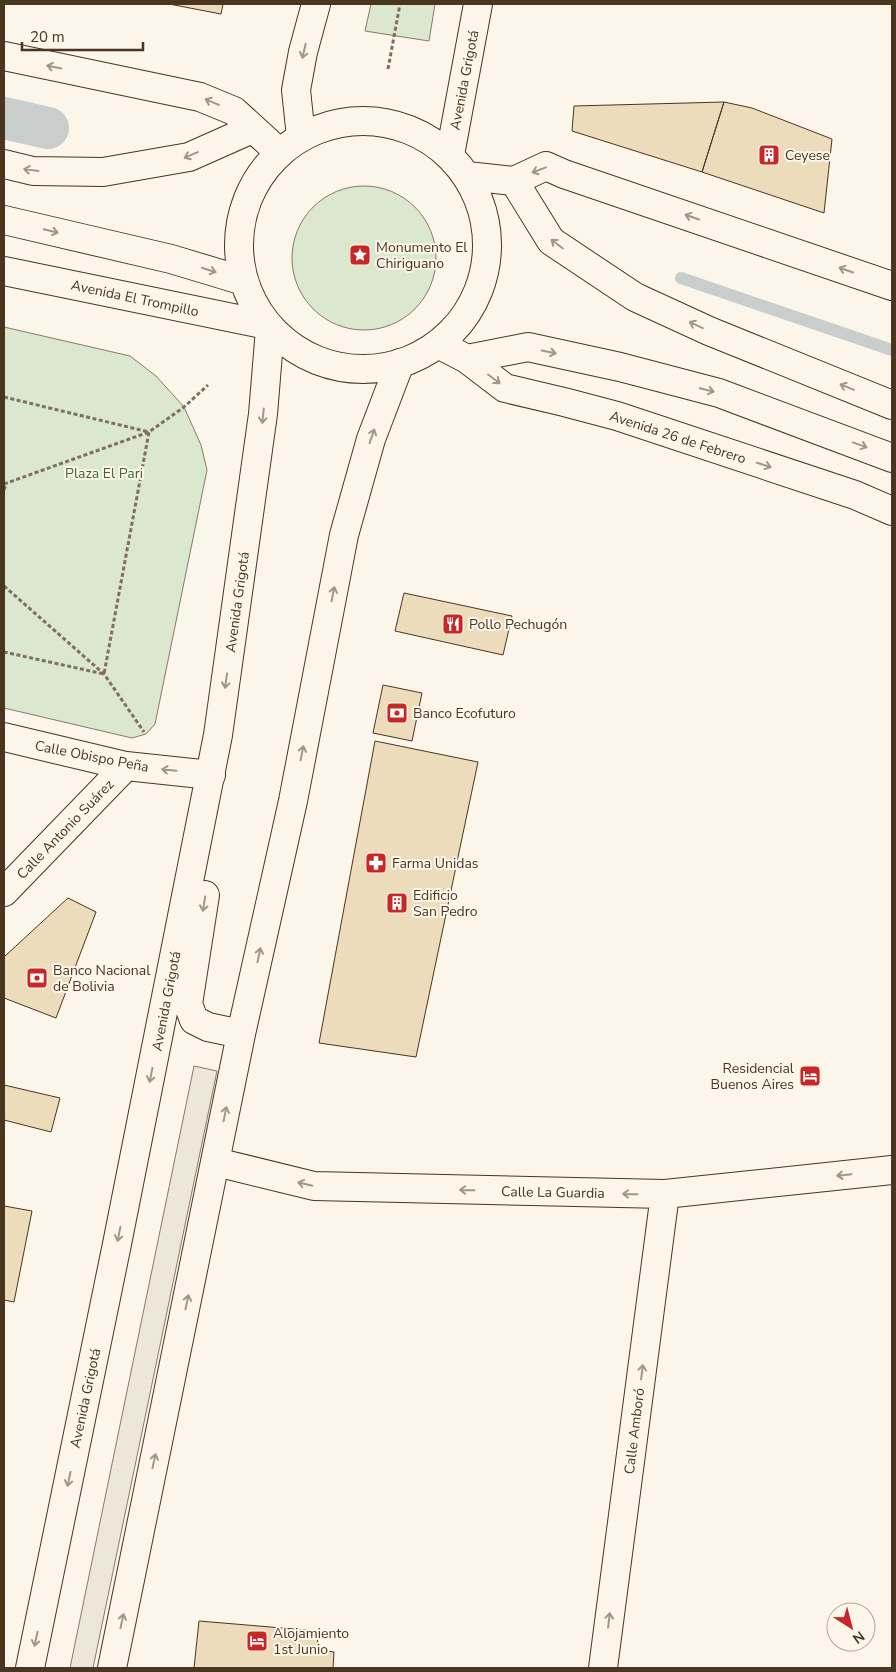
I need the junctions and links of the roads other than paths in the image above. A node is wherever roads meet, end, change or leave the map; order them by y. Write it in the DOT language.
graph roads {
  1 [pos="316,4"];
  2 [pos="478,4"];
  3 [pos="4,56"];
  4 [pos="252,129"];
  5 [pos="291,145"];
  6 [pos="450,155"];
  7 [pos="4,164"];
  8 [pos="468,176"];
  9 [pos="514,181"];
  10 [pos="4,220"];
  11 [pos="4,271"];
  12 [pos="244,281"];
  13 [pos="892,286"];
  14 [pos="268,327"];
  15 [pos="438,344"];
  16 [pos="467,359"];
  17 [pos="400,363"];
  18 [pos="892,405"];
  19 [pos="892,458"];
  20 [pos="892,511"];
  21 [pos="218,735"];
  22 [pos="4,738"];
  23 [pos="133,766"];
  24 [pos="211,775"];
  25 [pos="4,892"];
  26 [pos="241,1034"];
  27 [pos="216,1162"];
  28 [pos="892,1170"];
  29 [pos="665,1194"];
  30 [pos="30,1668"];
  31 [pos="112,1668"];
  32 [pos="603,1668"];
  1 -- 5 [label="main road, one-way"];
  2 -- 6 [label="main road, Avenida Grigotá"];
  4 -- 3 [label="main road, one-way"];
  4 -- 5 [label="main road"];
  4 -- 7 [label="main road, one-way"];
  5 -- 6 [label="main road"];
  5 -- 12 [label="main road"];
  6 -- 8 [label="main road"];
  8 -- 9 [label="main road"];
  8 -- 15 [label="main road"];
  13 -- 9 [label="main road, one-way"];
  18 -- 9 [label="main road, one-way"];
  10 -- 12 [label="main road, one-way"];
  11 -- 14 [label="main road, Avenida El Trompillo"];
  12 -- 14 [label="main road"];
  14 -- 17 [label="main road"];
  14 -- 21 [label="main road, Avenida Grigotá, one-way"];
  15 -- 16 [label="main road, Avenida 26 de Febrero"];
  15 -- 17 [label="main road"];
  16 -- 19 [label="main road, one-way"];
  16 -- 20 [label="main road, Avenida 26 de Febrero, one-way"];
  26 -- 17 [label="main road, one-way"];
  21 -- 24 [label="main road, Avenida Grigotá"];
  21 -- 26 [label="main road, one-way"];
  22 -- 23 [label="main road, Calle Obispo Peña"];
  24 -- 23 [label="main road, Calle Obispo Peña, one-way"];
  23 -- 25 [label="main road, Calle Antonio Suárez"];
  24 -- 30 [label="main road, Avenida Grigotá, one-way"];
  27 -- 26 [label="main road, one-way"];
  29 -- 27 [label="main road, Calle La Guardia, one-way"];
  31 -- 27 [label="main road, one-way"];
  28 -- 29 [label="main road, Calle La Guardia, one-way"];
  32 -- 29 [label="main road, Calle Amboró, one-way"];
}
